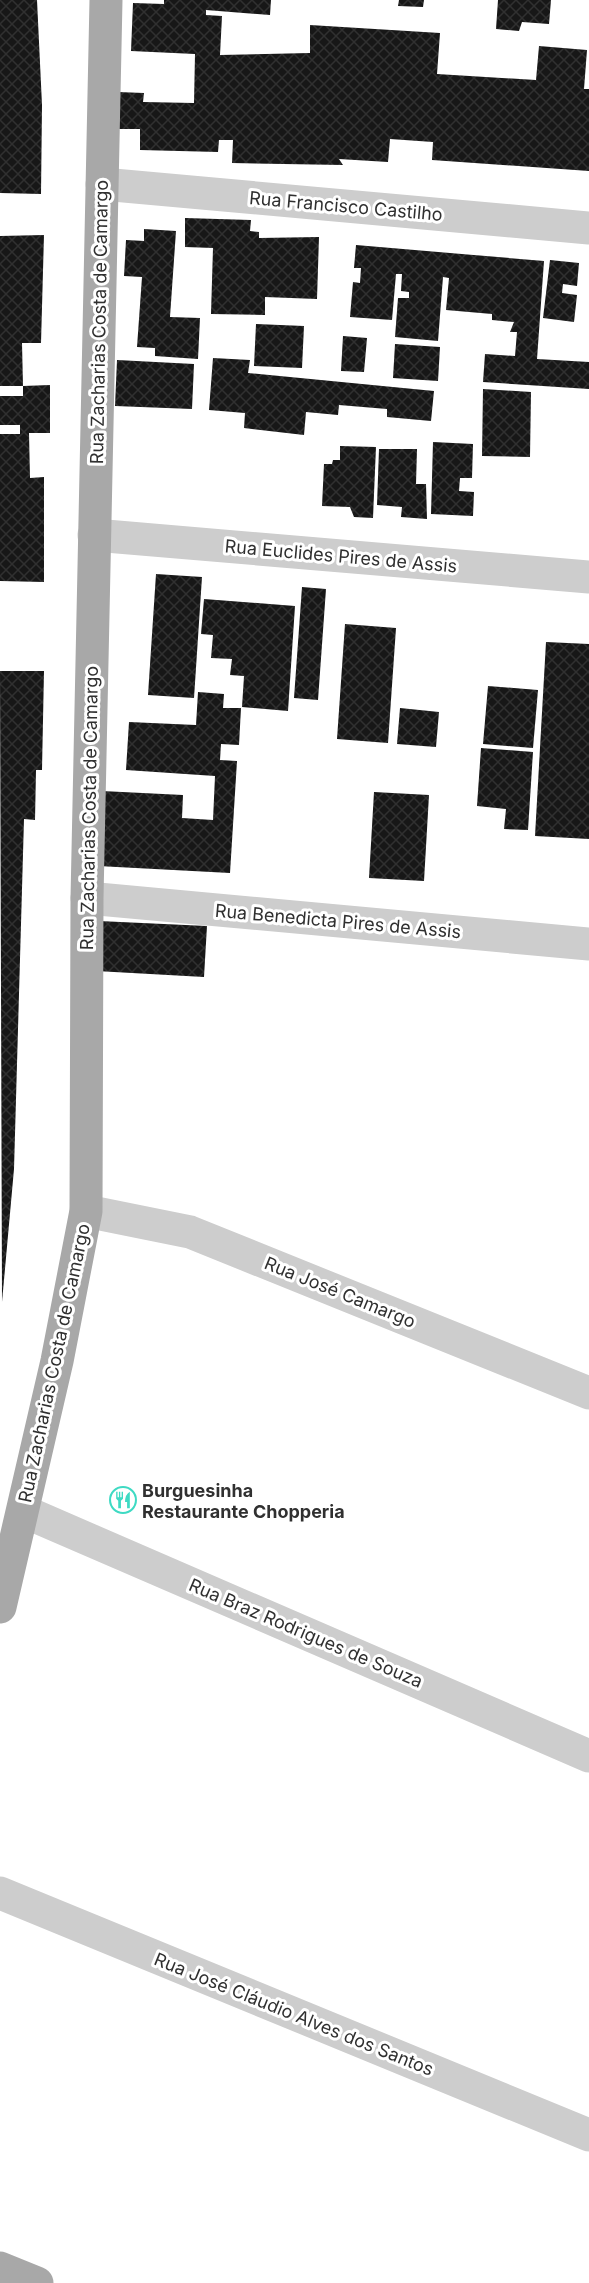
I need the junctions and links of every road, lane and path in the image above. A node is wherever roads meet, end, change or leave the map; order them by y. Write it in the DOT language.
graph roads {
  1 [pos="106,0"];
  2 [pos="102,184"];
  3 [pos="589,228"];
  4 [pos="94,535"];
  5 [pos="589,577"];
  6 [pos="87,898"];
  7 [pos="589,944"];
  8 [pos="86,1211"];
  9 [pos="589,1393"];
  10 [pos="22,1511"];
  11 [pos="0,1607"];
  12 [pos="589,1756"];
  13 [pos="0,1893"];
  14 [pos="589,2135"];
  15 [pos="0,2268"];
  16 [pos="37,2283"];
  1 -- 2 [label="main road, Rua Zacharias Costa de Camargo"];
  2 -- 3 [label="street, Rua Francisco Castilho"];
  2 -- 4 [label="main road, Rua Zacharias Costa de Camargo"];
  4 -- 5 [label="street, Rua Euclides Pires de Assis"];
  4 -- 6 [label="main road, Rua Zacharias Costa de Camargo"];
  6 -- 7 [label="street, Rua Benedicta Pires de Assis"];
  6 -- 8 [label="main road, Rua Zacharias Costa de Camargo"];
  8 -- 9 [label="street, Rua José Camargo"];
  8 -- 10 [label="main road, Rua Zacharias Costa de Camargo"];
  10 -- 11 [label="main road, Rua Zacharias Costa de Camargo"];
  10 -- 12 [label="street, Rua Braz Rodrigues de Souza"];
  13 -- 14 [label="street, Rua José Cláudio Alves dos Santos"];
  15 -- 16 [label="main road"];
}
